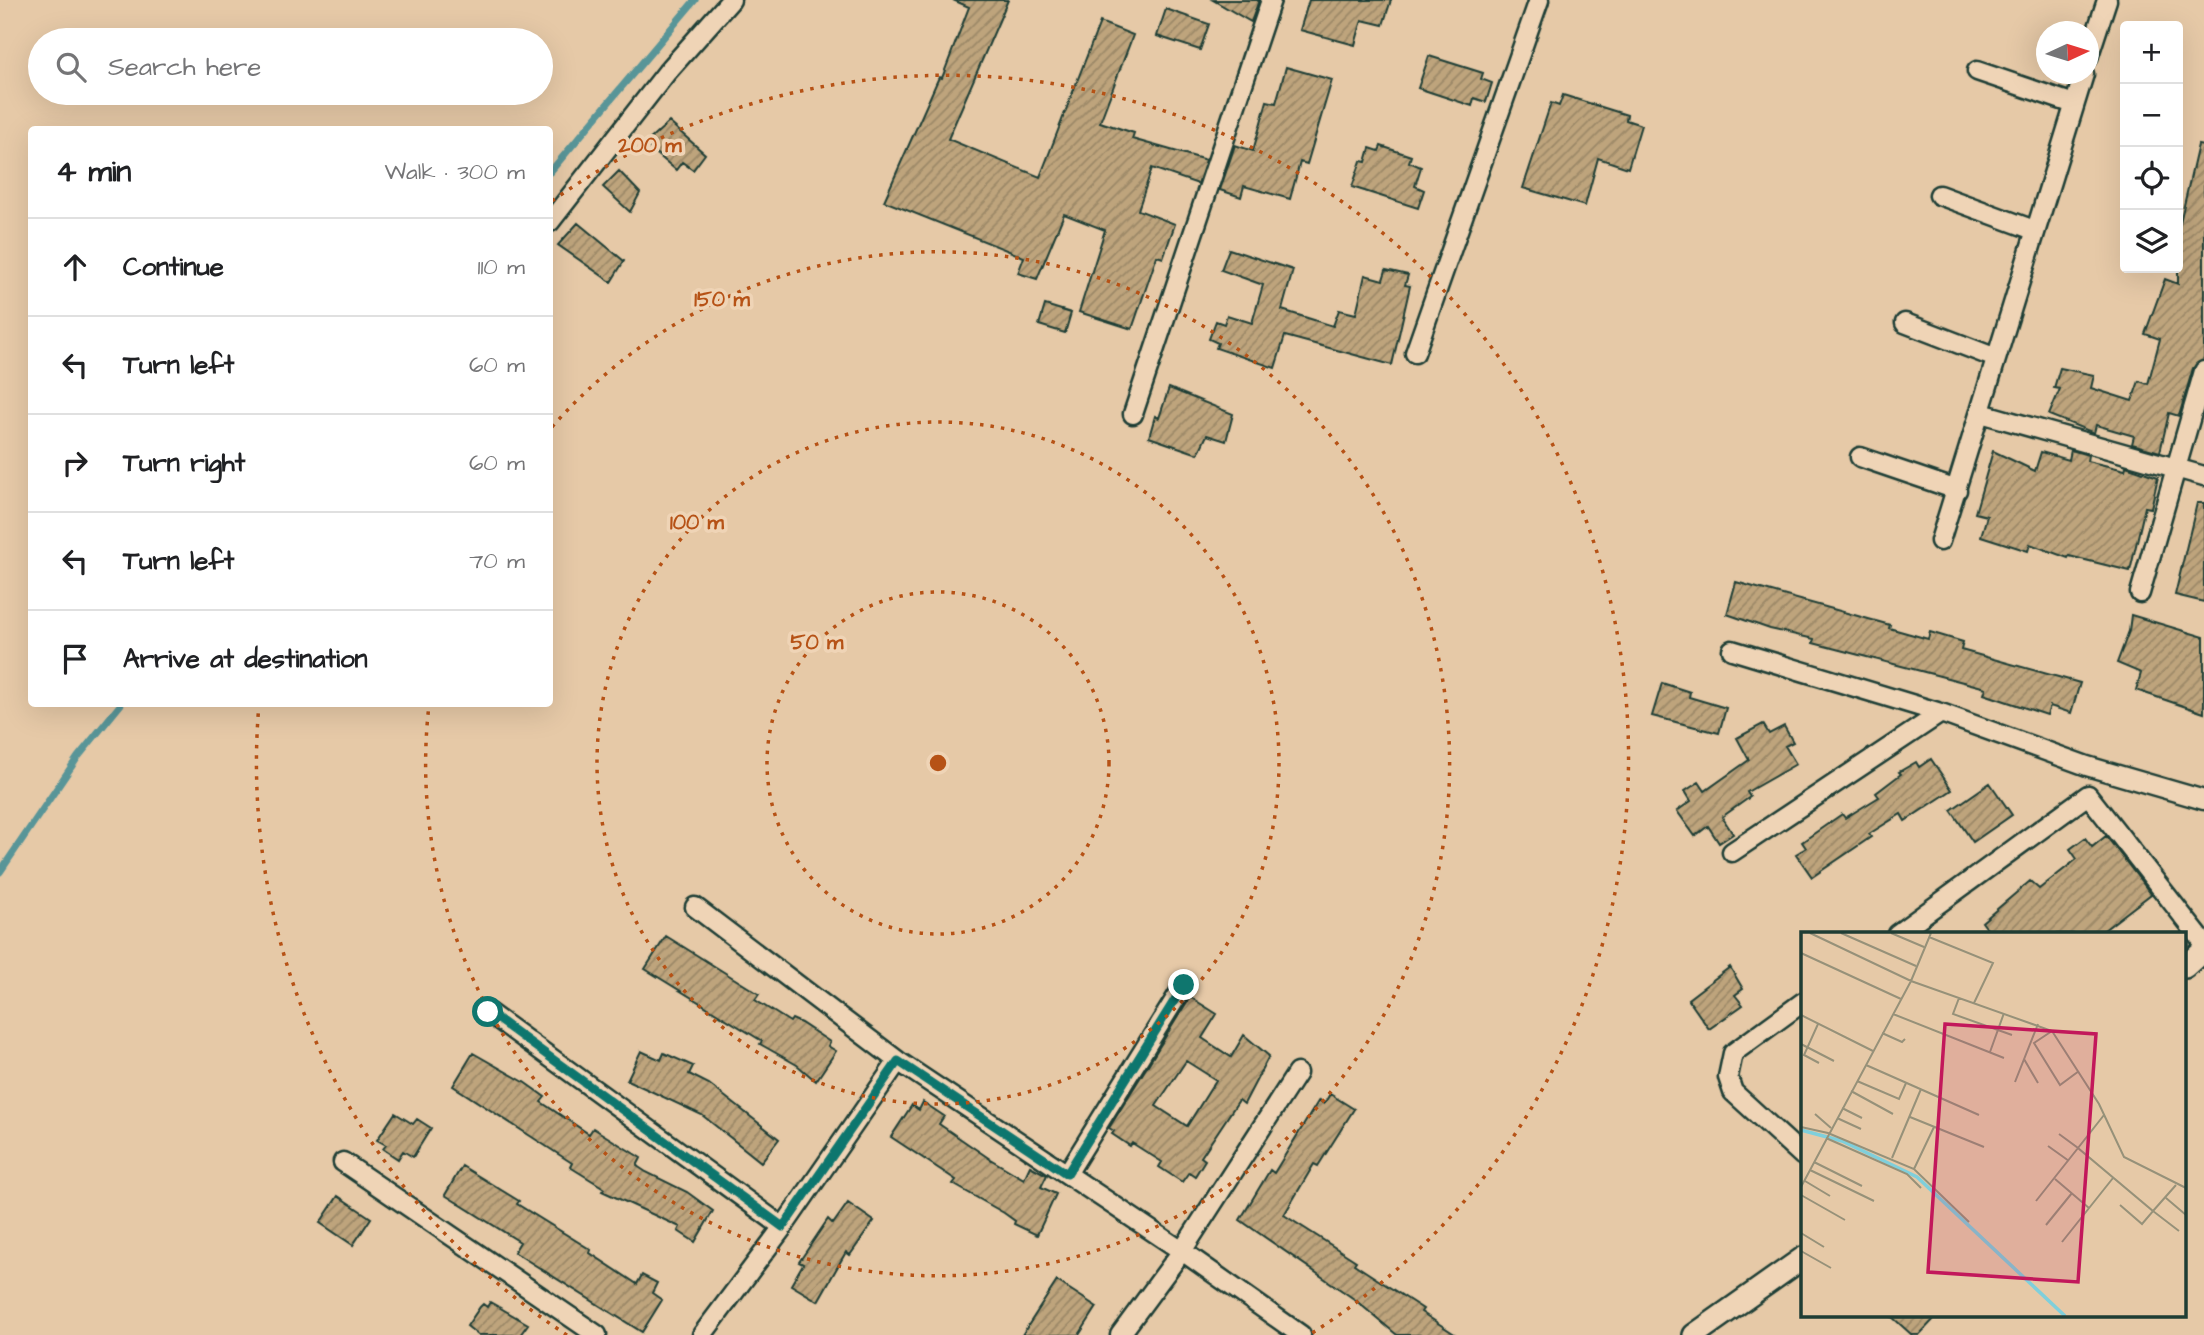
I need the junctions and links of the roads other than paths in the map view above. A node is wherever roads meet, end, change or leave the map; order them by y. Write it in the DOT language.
graph roads {
  1 [pos="731,0"];
  2 [pos="1271,0"];
  3 [pos="1539,0"];
  4 [pos="2107,0"];
  5 [pos="2099,24"];
  6 [pos="1977,71"];
  7 [pos="2081,84"];
  8 [pos="2074,104"];
  9 [pos="1940,195"];
  10 [pos="553,218"];
  11 [pos="2034,230"];
  12 [pos="1905,323"];
  13 [pos="1415,353"];
  14 [pos="1996,358"];
  15 [pos="2204,371"];
  16 [pos="1982,413"];
  17 [pos="1133,414"];
  18 [pos="1860,457"];
  19 [pos="2175,468"];
  20 [pos="2204,476"];
  21 [pos="1957,490"];
  22 [pos="1940,541"];
  23 [pos="2140,593"];
  24 [pos="1732,650"];
  25 [pos="1941,713"];
  26 [pos="2087,766"];
  27 [pos="2088,795"];
  28 [pos="2204,800"];
  29 [pos="1732,852"];
  30 [pos="695,907"];
  31 [pos="1900,932"];
  32 [pos="2204,943"];
  33 [pos="2204,950"];
  34 [pos="2186,966"];
  35 [pos="1184,985"];
  36 [pos="1801,1003"];
  37 [pos="488,1012"];
  38 [pos="898,1061"];
  39 [pos="1297,1073"];
  40 [pos="1801,1154"];
  41 [pos="343,1162"];
  42 [pos="1067,1174"];
  43 [pos="783,1227"];
  44 [pos="1182,1251"];
  45 [pos="1801,1259"];
  46 [pos="597,1335"];
  47 [pos="702,1335"];
  48 [pos="1120,1335"];
  49 [pos="1301,1335"];
  50 [pos="1694,1335"];
  1 -- 10 [label="street"];
  2 -- 17 [label="street"];
  3 -- 13 [label="street"];
  4 -- 5 [label="street"];
  6 -- 8 [label="street"];
  7 -- 8 [label="street"];
  8 -- 11 [label="street"];
  9 -- 11 [label="street"];
  11 -- 14 [label="street"];
  12 -- 14 [label="street"];
  14 -- 16 [label="street"];
  15 -- 19 [label="street"];
  16 -- 19 [label="street"];
  16 -- 21 [label="street"];
  18 -- 21 [label="street"];
  19 -- 20 [label="street"];
  19 -- 23 [label="street"];
  21 -- 22 [label="street"];
  24 -- 25 [label="street"];
  25 -- 26 [label="street"];
  25 -- 29 [label="street"];
  26 -- 27 [label="street"];
  26 -- 28 [label="street"];
  27 -- 31 [label="street"];
  27 -- 32 [label="street"];
  30 -- 38 [label="street"];
  33 -- 34 [label="street"];
  35 -- 42 [label="street"];
  36 -- 40 [label="street"];
  37 -- 43 [label="street"];
  38 -- 42 [label="street"];
  38 -- 43 [label="street"];
  39 -- 44 [label="street"];
  41 -- 46 [label="street"];
  42 -- 44 [label="street"];
  43 -- 47 [label="street"];
  44 -- 48 [label="street"];
  44 -- 49 [label="street"];
  45 -- 50 [label="street"];
}
